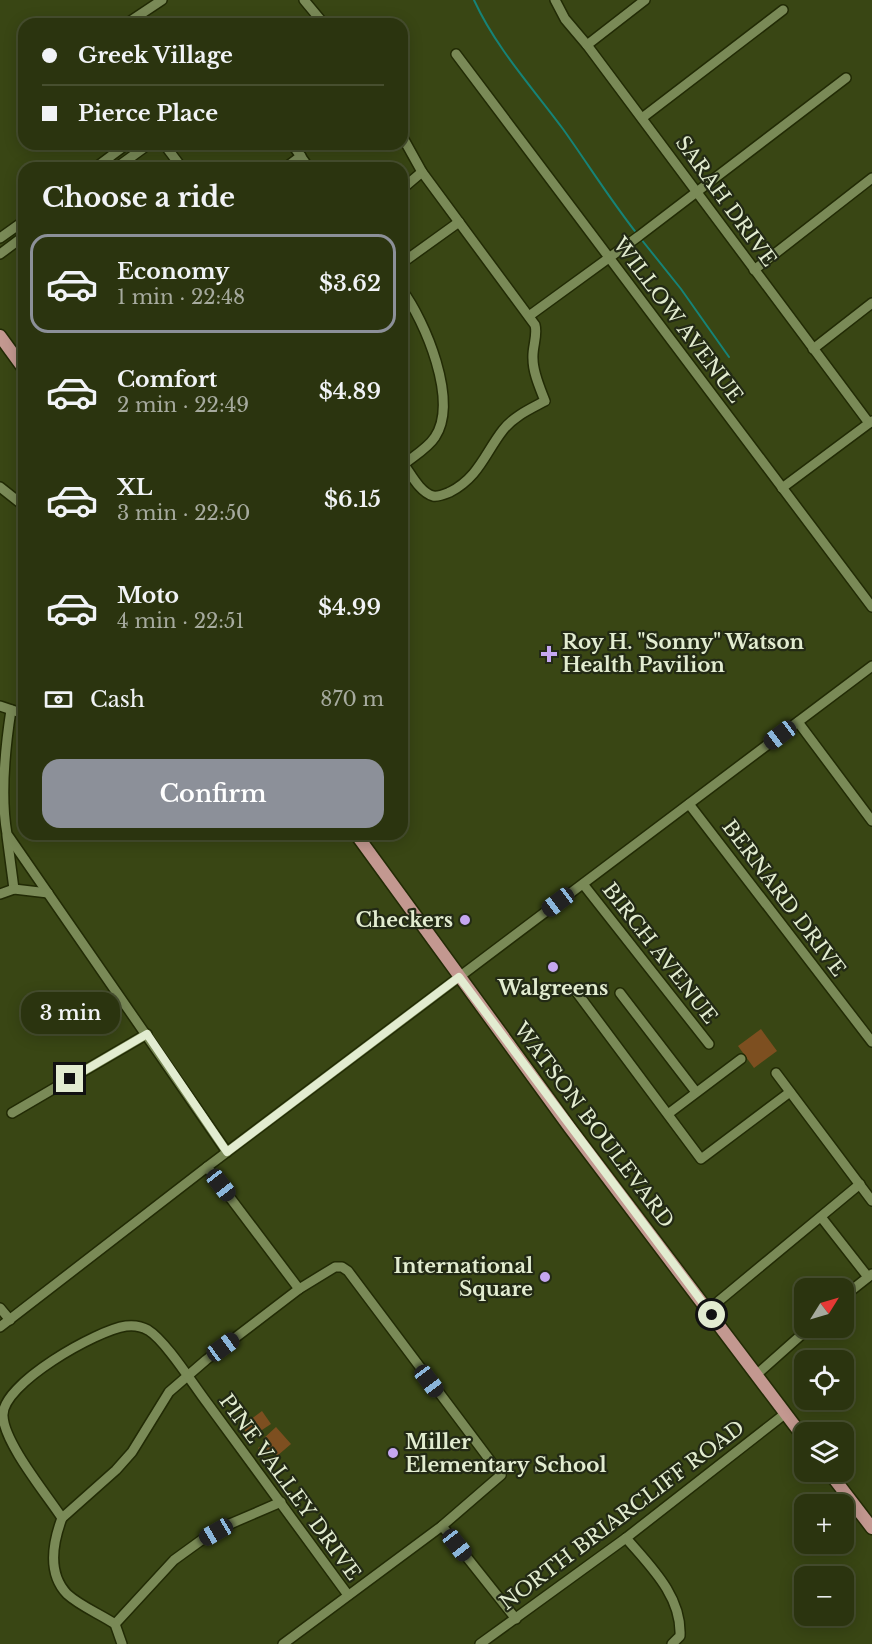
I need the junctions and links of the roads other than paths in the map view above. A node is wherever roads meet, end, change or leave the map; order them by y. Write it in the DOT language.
graph roads {
  1 [pos="162,0"];
  2 [pos="304,0"];
  3 [pos="555,0"];
  4 [pos="645,0"];
  5 [pos="783,10"];
  6 [pos="135,18"];
  7 [pos="319,18"];
  8 [pos="587,45"];
  9 [pos="456,54"];
  10 [pos="846,78"];
  11 [pos="642,118"];
  12 [pos="408,147"];
  13 [pos="119,150"];
  14 [pos="141,150"];
  15 [pos="296,150"];
  16 [pos="301,156"];
  17 [pos="103,162"];
  18 [pos="124,162"];
  19 [pos="293,162"];
  20 [pos="305,162"];
  21 [pos="422,172"];
  22 [pos="872,178"];
  23 [pos="408,184"];
  24 [pos="696,191"];
  25 [pos="459,222"];
  26 [pos="18,225"];
  27 [pos="0,238"];
  28 [pos="18,240"];
  29 [pos="0,254"];
  30 [pos="609,257"];
  31 [pos="408,259"];
  32 [pos="754,270"];
  33 [pos="408,300"];
  34 [pos="872,303"];
  35 [pos="529,316"];
  36 [pos="0,336"];
  37 [pos="813,349"];
  38 [pos="18,361"];
  39 [pos="870,422"];
  40 [pos="408,459"];
  41 [pos="408,470"];
  42 [pos="0,487"];
  43 [pos="782,488"];
  44 [pos="18,501"];
  45 [pos="872,607"];
  46 [pos="872,666"];
  47 [pos="0,706"];
  48 [pos="10,710"];
  49 [pos="18,712"];
  50 [pos="798,722"];
  51 [pos="689,804"];
  52 [pos="872,821"];
  53 [pos="7,834"];
  54 [pos="360,840"];
  55 [pos="583,884"];
  56 [pos="14,889"];
  57 [pos="48,893"];
  58 [pos="0,894"];
  59 [pos="459,977"];
  60 [pos="575,990"];
  61 [pos="620,993"];
  62 [pos="147,1034"];
  63 [pos="872,1042"];
  64 [pos="709,1044"];
  65 [pos="741,1059"];
  66 [pos="776,1073"];
  67 [pos="696,1092"];
  68 [pos="790,1092"];
  69 [pos="12,1113"];
  70 [pos="668,1114"];
  71 [pos="227,1152"];
  72 [pos="207,1167"];
  73 [pos="860,1184"];
  74 [pos="872,1201"];
  75 [pos="821,1217"];
  76 [pos="870,1275"];
  77 [pos="854,1288"];
  78 [pos="299,1289"];
  79 [pos="0,1308"];
  80 [pos="708,1310"];
  81 [pos="10,1320"];
  82 [pos="0,1327"];
  83 [pos="798,1338"];
  84 [pos="756,1375"];
  85 [pos="187,1376"];
  86 [pos="786,1413"];
  87 [pos="1,1417"];
  88 [pos="794,1424"];
  89 [pos="10,1439"];
  90 [pos="0,1442"];
  91 [pos="837,1482"];
  92 [pos="280,1502"];
  93 [pos="62,1518"];
  94 [pos="442,1526"];
  95 [pos="872,1528"];
  96 [pos="626,1538"];
  97 [pos="348,1595"];
  98 [pos="516,1619"];
  99 [pos="115,1624"];
  100 [pos="122,1644"];
  101 [pos="283,1644"];
  102 [pos="480,1644"];
  103 [pos="672,1644"];
  1 -- 6 [label="street"];
  2 -- 7 [label="street"];
  3 -- 8 [label="street, SARAH DRIVE"];
  4 -- 8 [label="street"];
  5 -- 11 [label="street"];
  8 -- 11 [label="street, SARAH DRIVE"];
  9 -- 30 [label="street, WILLOW AVENUE"];
  10 -- 24 [label="street"];
  11 -- 24 [label="street, SARAH DRIVE"];
  12 -- 21 [label="street"];
  13 -- 17 [label="street"];
  14 -- 18 [label="street"];
  15 -- 16 [label="street"];
  16 -- 19 [label="street"];
  16 -- 20 [label="street"];
  21 -- 23 [label="street"];
  21 -- 25 [label="street"];
  22 -- 32 [label="street"];
  24 -- 30 [label="street"];
  24 -- 32 [label="street, SARAH DRIVE"];
  25 -- 31 [label="street"];
  25 -- 35 [label="street"];
  26 -- 27 [label="street"];
  28 -- 29 [label="street"];
  30 -- 35 [label="street"];
  30 -- 43 [label="street, WILLOW AVENUE"];
  32 -- 37 [label="street, SARAH DRIVE"];
  33 -- 40 [label="street"];
  34 -- 37 [label="street"];
  35 -- 41 [label="street"];
  36 -- 38 [label="main road"];
  37 -- 39 [label="street, SARAH DRIVE"];
  39 -- 43 [label="street"];
  42 -- 44 [label="street"];
  43 -- 45 [label="street, WILLOW AVENUE"];
  46 -- 50 [label="street"];
  47 -- 48 [label="street"];
  48 -- 49 [label="street"];
  48 -- 53 [label="street"];
  50 -- 51 [label="street"];
  50 -- 52 [label="street"];
  51 -- 55 [label="street"];
  51 -- 63 [label="street, BERNARD DRIVE"];
  53 -- 56 [label="street"];
  53 -- 57 [label="street"];
  54 -- 59 [label="main road, WATSON BOULEVARD"];
  55 -- 59 [label="street"];
  55 -- 64 [label="street, BIRCH AVENUE"];
  56 -- 57 [label="street"];
  56 -- 58 [label="street"];
  57 -- 62 [label="street"];
  59 -- 71 [label="street"];
  59 -- 80 [label="main road, WATSON BOULEVARD"];
  60 -- 70 [label="street"];
  61 -- 67 [label="street"];
  62 -- 69 [label="street"];
  62 -- 71 [label="street"];
  65 -- 67 [label="street"];
  66 -- 68 [label="street"];
  67 -- 70 [label="street"];
  68 -- 70 [label="street"];
  68 -- 73 [label="street"];
  71 -- 72 [label="street"];
  72 -- 78 [label="street"];
  72 -- 81 [label="street"];
  73 -- 74 [label="street"];
  73 -- 75 [label="street"];
  75 -- 76 [label="street"];
  75 -- 80 [label="street"];
  76 -- 77 [label="street"];
  78 -- 85 [label="street"];
  78 -- 94 [label="street"];
  79 -- 81 [label="street"];
  80 -- 84 [label="main road, WATSON BOULEVARD"];
  81 -- 82 [label="street"];
  83 -- 84 [label="street"];
  84 -- 86 [label="main road, WATSON BOULEVARD"];
  85 -- 87 [label="street, PINE VALLEY DRIVE"];
  85 -- 92 [label="street, PINE VALLEY DRIVE"];
  85 -- 93 [label="street"];
  86 -- 88 [label="main road, WATSON BOULEVARD"];
  86 -- 96 [label="street, NORTH BRIARCLIFF ROAD"];
  87 -- 89 [label="street, PINE VALLEY DRIVE"];
  89 -- 90 [label="street"];
  89 -- 93 [label="street, PINE VALLEY DRIVE"];
  91 -- 95 [label="main road"];
  92 -- 97 [label="street, PINE VALLEY DRIVE"];
  92 -- 99 [label="street"];
  93 -- 99 [label="street"];
  94 -- 97 [label="street"];
  94 -- 98 [label="street"];
  96 -- 98 [label="street, NORTH BRIARCLIFF ROAD"];
  96 -- 103 [label="street"];
  97 -- 101 [label="street, PINE VALLEY DRIVE"];
  98 -- 102 [label="street, NORTH BRIARCLIFF ROAD"];
  99 -- 100 [label="street"];
}
